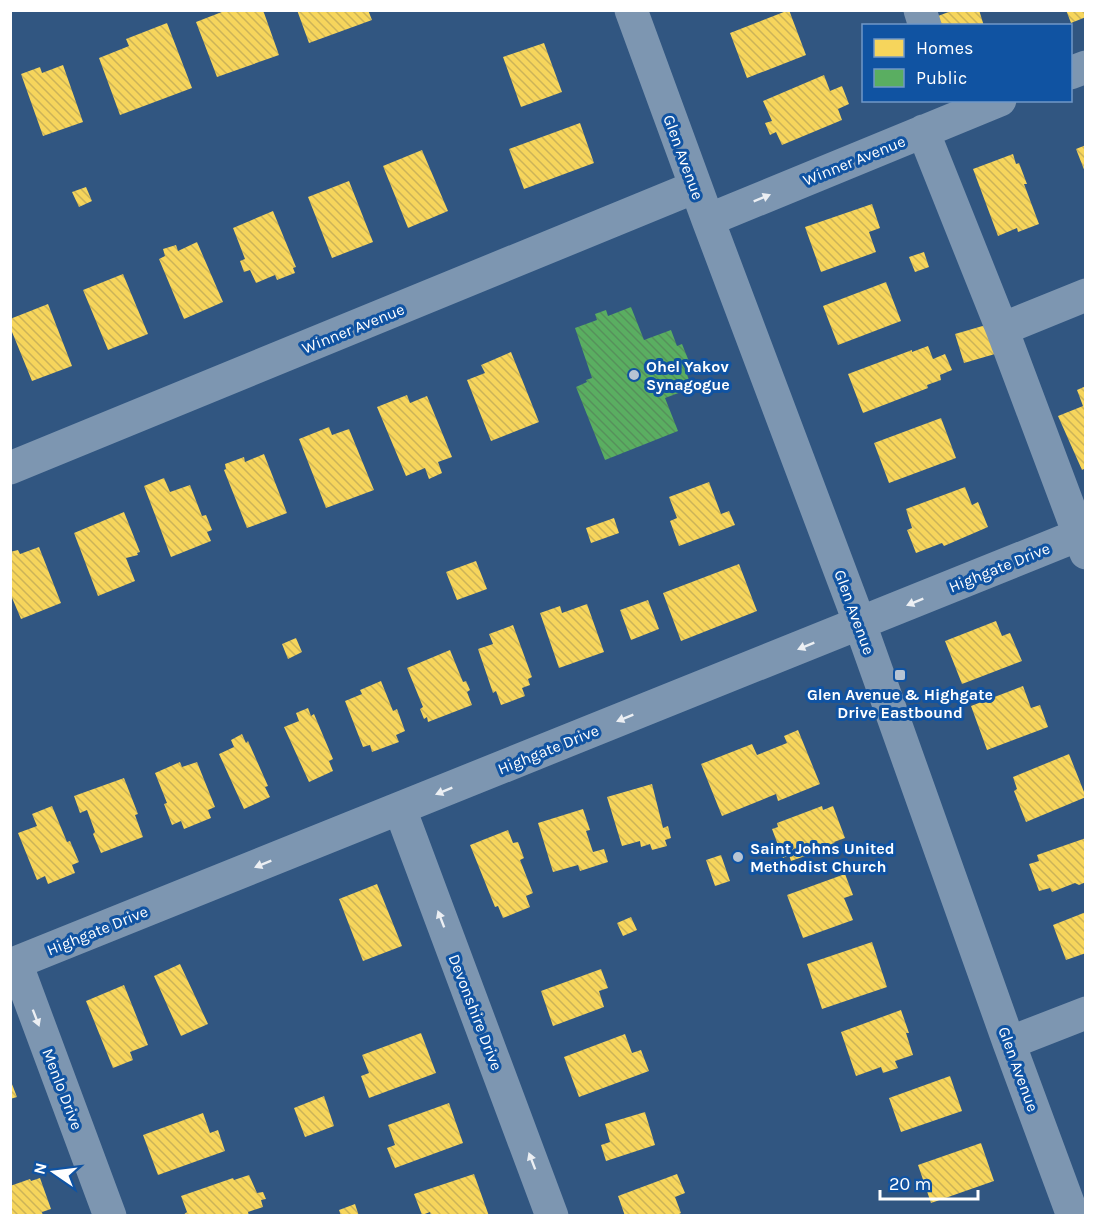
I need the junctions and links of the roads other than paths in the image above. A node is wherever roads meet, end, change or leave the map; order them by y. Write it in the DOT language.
graph roads {
  1 [pos="631,10"];
  2 [pos="1086,67"];
  3 [pos="1072,73"];
  4 [pos="990,102"];
  5 [pos="956,109"];
  6 [pos="923,131"];
  7 [pos="695,187"];
  8 [pos="708,220"];
  9 [pos="1086,295"];
  10 [pos="1002,329"];
  11 [pos="10,468"];
  12 [pos="1083,540"];
  13 [pos="860,624"];
  14 [pos="400,809"];
  15 [pos="13,964"];
  16 [pos="1086,1013"];
  17 [pos="1009,1042"];
  18 [pos="110,1215"];
  19 [pos="552,1215"];
  20 [pos="1073,1215"];
  1 -- 7 [label="street, Glen Avenue"];
  2 -- 3 [label="street"];
  4 -- 5 [label="street, Winner Avenue"];
  5 -- 6 [label="street, Winner Avenue"];
  8 -- 6 [label="street, Winner Avenue, one-way"];
  6 -- 10 [label="street"];
  7 -- 8 [label="street, Glen Avenue"];
  7 -- 11 [label="street, Winner Avenue"];
  8 -- 13 [label="street, Glen Avenue"];
  9 -- 10 [label="street"];
  10 -- 12 [label="street"];
  12 -- 13 [label="street, Highgate Drive, one-way"];
  13 -- 14 [label="street, Highgate Drive, one-way"];
  13 -- 17 [label="street, Glen Avenue"];
  14 -- 15 [label="street, Highgate Drive, one-way"];
  19 -- 14 [label="street, Devonshire Drive, one-way"];
  15 -- 18 [label="street, Menlo Drive, one-way"];
  16 -- 17 [label="street"];
  17 -- 20 [label="street, Glen Avenue"];
}
